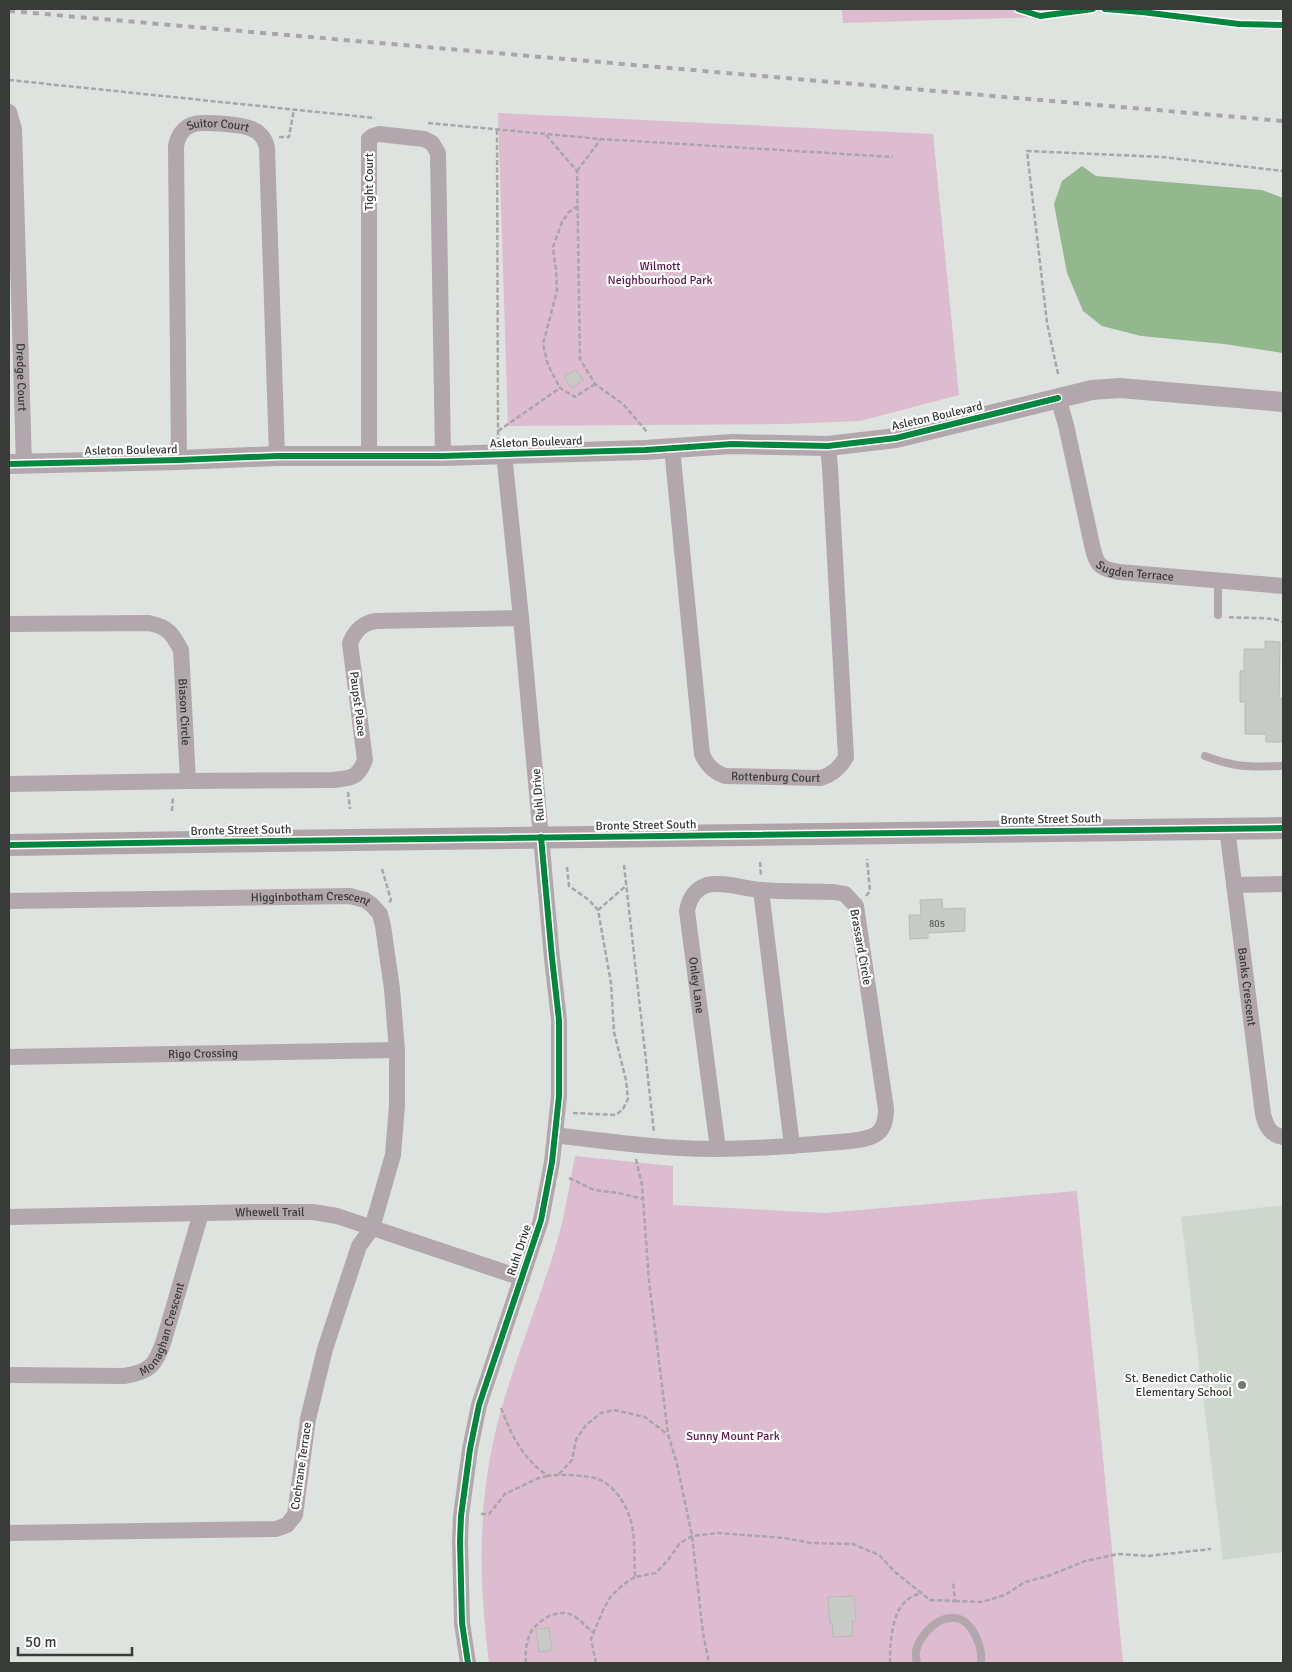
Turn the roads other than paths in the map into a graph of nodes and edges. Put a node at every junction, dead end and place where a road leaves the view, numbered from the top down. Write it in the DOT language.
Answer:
graph roads {
  1 [pos="9,112"];
  2 [pos="1058,398"];
  3 [pos="1283,402"];
  4 [pos="828,446"];
  5 [pos="668,449"];
  6 [pos="501,454"];
  7 [pos="369,455"];
  8 [pos="277,456"];
  9 [pos="443,456"];
  10 [pos="179,460"];
  11 [pos="16,464"];
  12 [pos="1218,580"];
  13 [pos="1283,586"];
  14 [pos="1218,615"];
  15 [pos="521,618"];
  16 [pos="9,624"];
  17 [pos="1205,756"];
  18 [pos="1283,766"];
  19 [pos="188,781"];
  20 [pos="9,784"];
  21 [pos="1227,828"];
  22 [pos="1283,828"];
  23 [pos="541,837"];
  24 [pos="9,846"];
  25 [pos="1283,884"];
  26 [pos="1234,885"];
  27 [pos="761,890"];
  28 [pos="9,901"];
  29 [pos="397,1050"];
  30 [pos="9,1057"];
  31 [pos="555,1135"];
  32 [pos="1283,1137"];
  33 [pos="792,1146"];
  34 [pos="718,1149"];
  35 [pos="201,1213"];
  36 [pos="9,1217"];
  37 [pos="372,1228"];
  38 [pos="522,1278"];
  39 [pos="9,1376"];
  40 [pos="9,1533"];
  41 [pos="468,1663"];
  42 [pos="917,1663"];
  43 [pos="981,1663"];
  1 -- 11 [label="street, Dredge Court"];
  2 -- 3 [label="street, Asleton Boulevard"];
  2 -- 4 [label="street, Asleton Boulevard"];
  2 -- 12 [label="street, Sugden Terrace"];
  4 -- 5 [label="street, Asleton Boulevard"];
  4 -- 5 [label="street, Rottenburg Court"];
  5 -- 6 [label="street, Asleton Boulevard"];
  6 -- 9 [label="street, Asleton Boulevard"];
  6 -- 15 [label="street, Ruhl Drive"];
  7 -- 8 [label="street, Asleton Boulevard"];
  7 -- 9 [label="street, Asleton Boulevard"];
  7 -- 9 [label="street, Tight Court"];
  8 -- 10 [label="street, Asleton Boulevard"];
  8 -- 10 [label="street, Suitor Court"];
  10 -- 11 [label="street, Asleton Boulevard"];
  12 -- 13 [label="street, Sugden Terrace"];
  12 -- 14 [label="lane"];
  15 -- 19 [label="street, Paupst Place"];
  15 -- 23 [label="street, Ruhl Drive"];
  16 -- 19 [label="street, Biason Circle"];
  17 -- 18 [label="lane"];
  19 -- 20 [label="street"];
  21 -- 22 [label="main road, Bronte Street South"];
  21 -- 23 [label="main road, Bronte Street South"];
  21 -- 26 [label="street, Banks Crescent"];
  23 -- 24 [label="main road, Bronte Street South"];
  23 -- 31 [label="street, Ruhl Drive"];
  25 -- 26 [label="street"];
  26 -- 32 [label="street, Banks Crescent"];
  27 -- 33 [label="street"];
  27 -- 33 [label="street, Brassard Circle"];
  27 -- 34 [label="street, Onley Lane"];
  28 -- 29 [label="street, Higginbotham Crescent"];
  29 -- 30 [label="street, Rigo Crossing"];
  29 -- 37 [label="street, Higginbotham Crescent"];
  31 -- 34 [label="street, Brassard Circle"];
  31 -- 38 [label="street, Ruhl Drive"];
  33 -- 34 [label="street, Brassard Circle"];
  35 -- 36 [label="street, Whewell Trail"];
  35 -- 37 [label="street, Whewell Trail"];
  35 -- 39 [label="street, Monaghan Crescent"];
  37 -- 38 [label="street, Whewell Trail"];
  37 -- 40 [label="street, Cochrane Terrace"];
  38 -- 41 [label="street, Ruhl Drive"];
  42 -- 43 [label="lane"];
}
